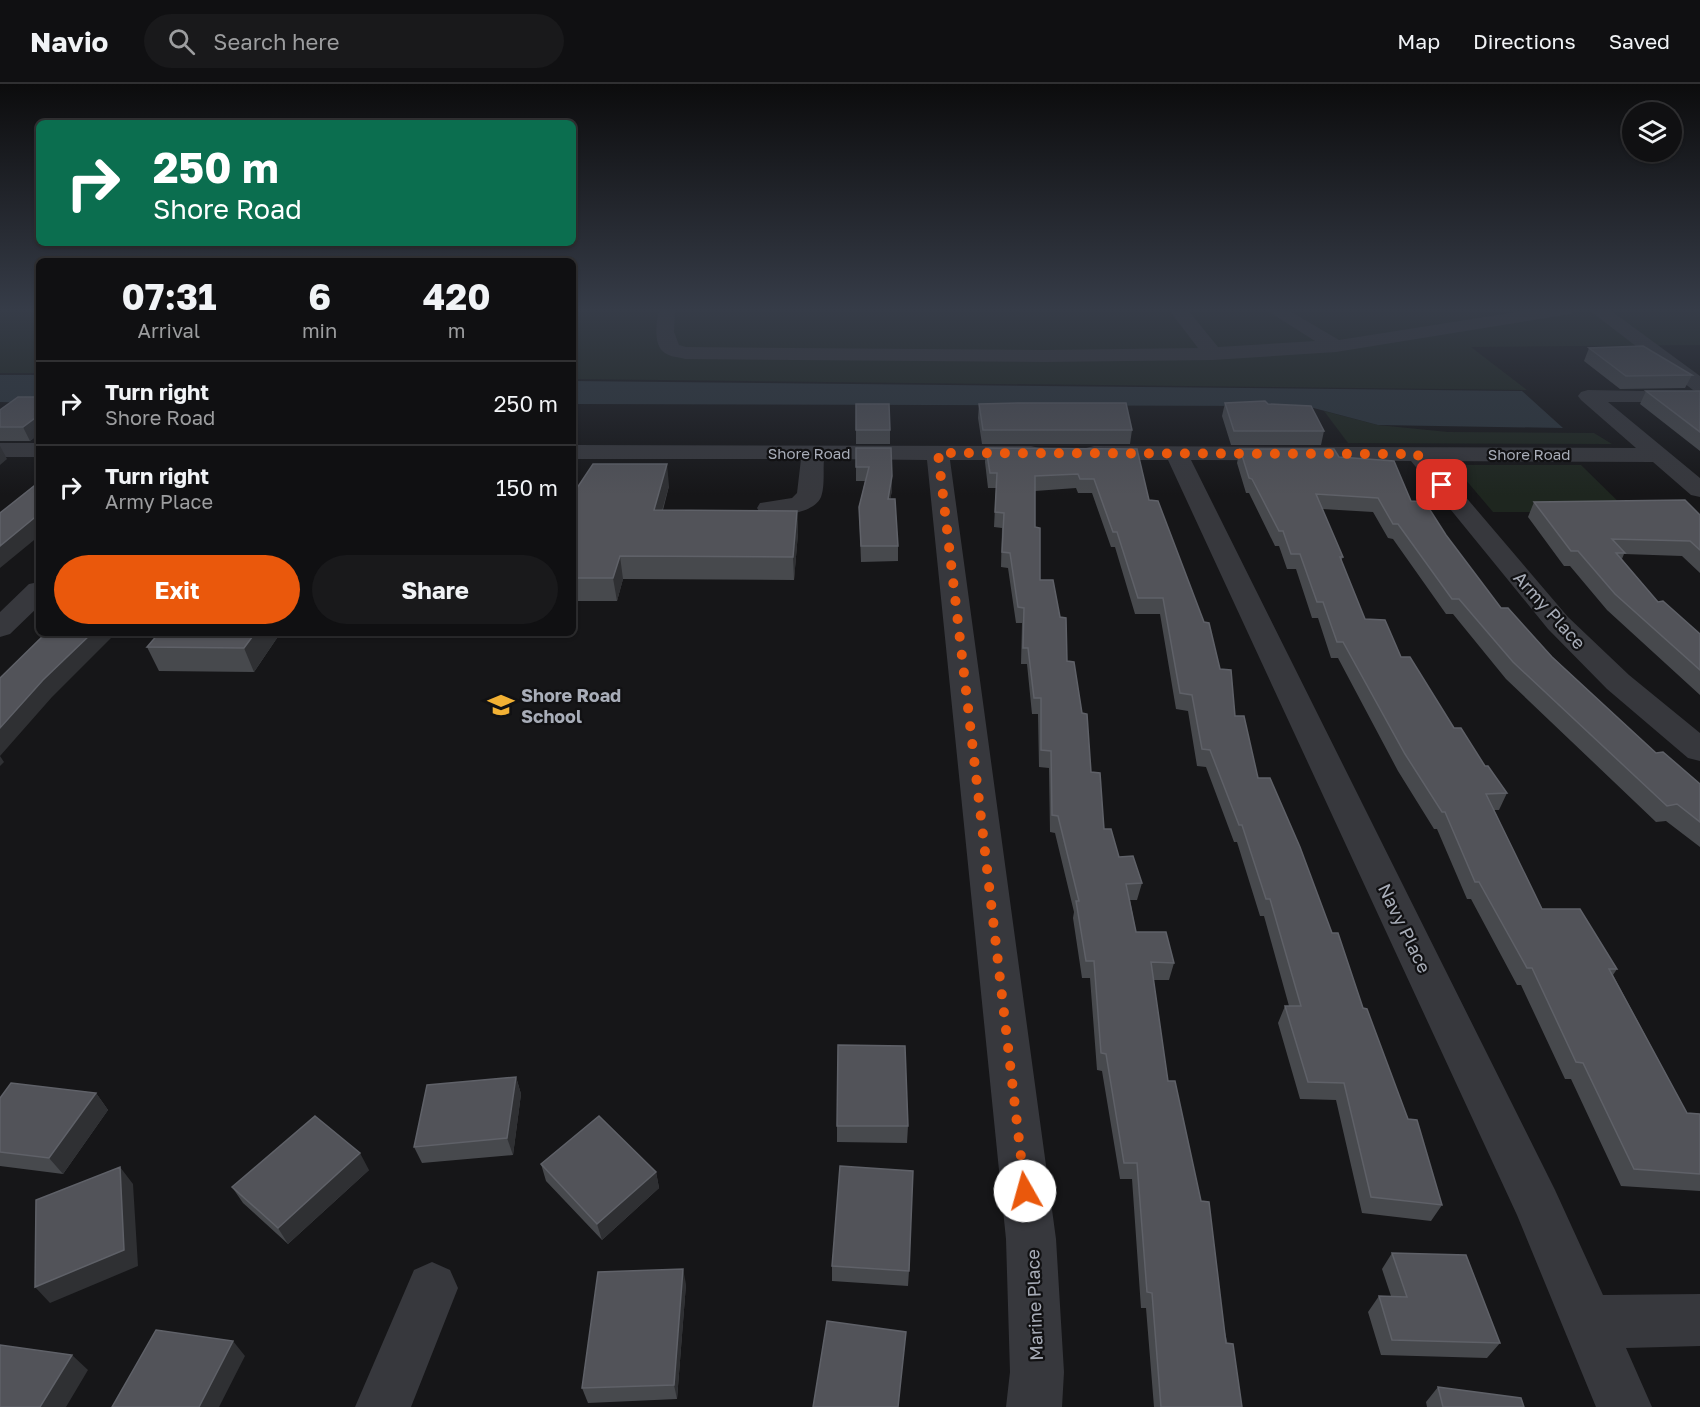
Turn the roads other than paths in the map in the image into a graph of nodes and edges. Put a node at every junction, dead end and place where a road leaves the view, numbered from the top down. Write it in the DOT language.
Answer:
graph roads {
  1 [pos="1681,372"];
  2 [pos="1700,386"];
  3 [pos="1700,396"];
  4 [pos="0,450"];
  5 [pos="36,450"];
  6 [pos="576,452"];
  7 [pos="813,453"];
  8 [pos="938,453"];
  9 [pos="1176,453"];
  10 [pos="1417,454"];
  11 [pos="1656,455"];
  12 [pos="1700,490"];
  13 [pos="769,508"];
  14 [pos="36,593"];
  15 [pos="0,628"];
  16 [pos="1700,750"];
  17 [pos="432,1288"];
  18 [pos="1700,1320"];
  19 [pos="1588,1322"];
  20 [pos="383,1407"];
  21 [pos="1034,1407"];
  22 [pos="1624,1407"];
  1 -- 2 [label="street"];
  3 -- 11 [label="street"];
  4 -- 5 [label="street"];
  6 -- 7 [label="street, Shore Road"];
  7 -- 8 [label="street, Shore Road"];
  7 -- 13 [label="street"];
  8 -- 9 [label="street, Shore Road"];
  8 -- 21 [label="street, Marine Place"];
  9 -- 10 [label="street, Shore Road"];
  9 -- 19 [label="street, Navy Place"];
  10 -- 11 [label="street, Shore Road"];
  10 -- 16 [label="street, Army Place"];
  11 -- 12 [label="street"];
  14 -- 15 [label="street"];
  17 -- 20 [label="street"];
  18 -- 19 [label="street"];
  19 -- 22 [label="street, Navy Place"];
}
